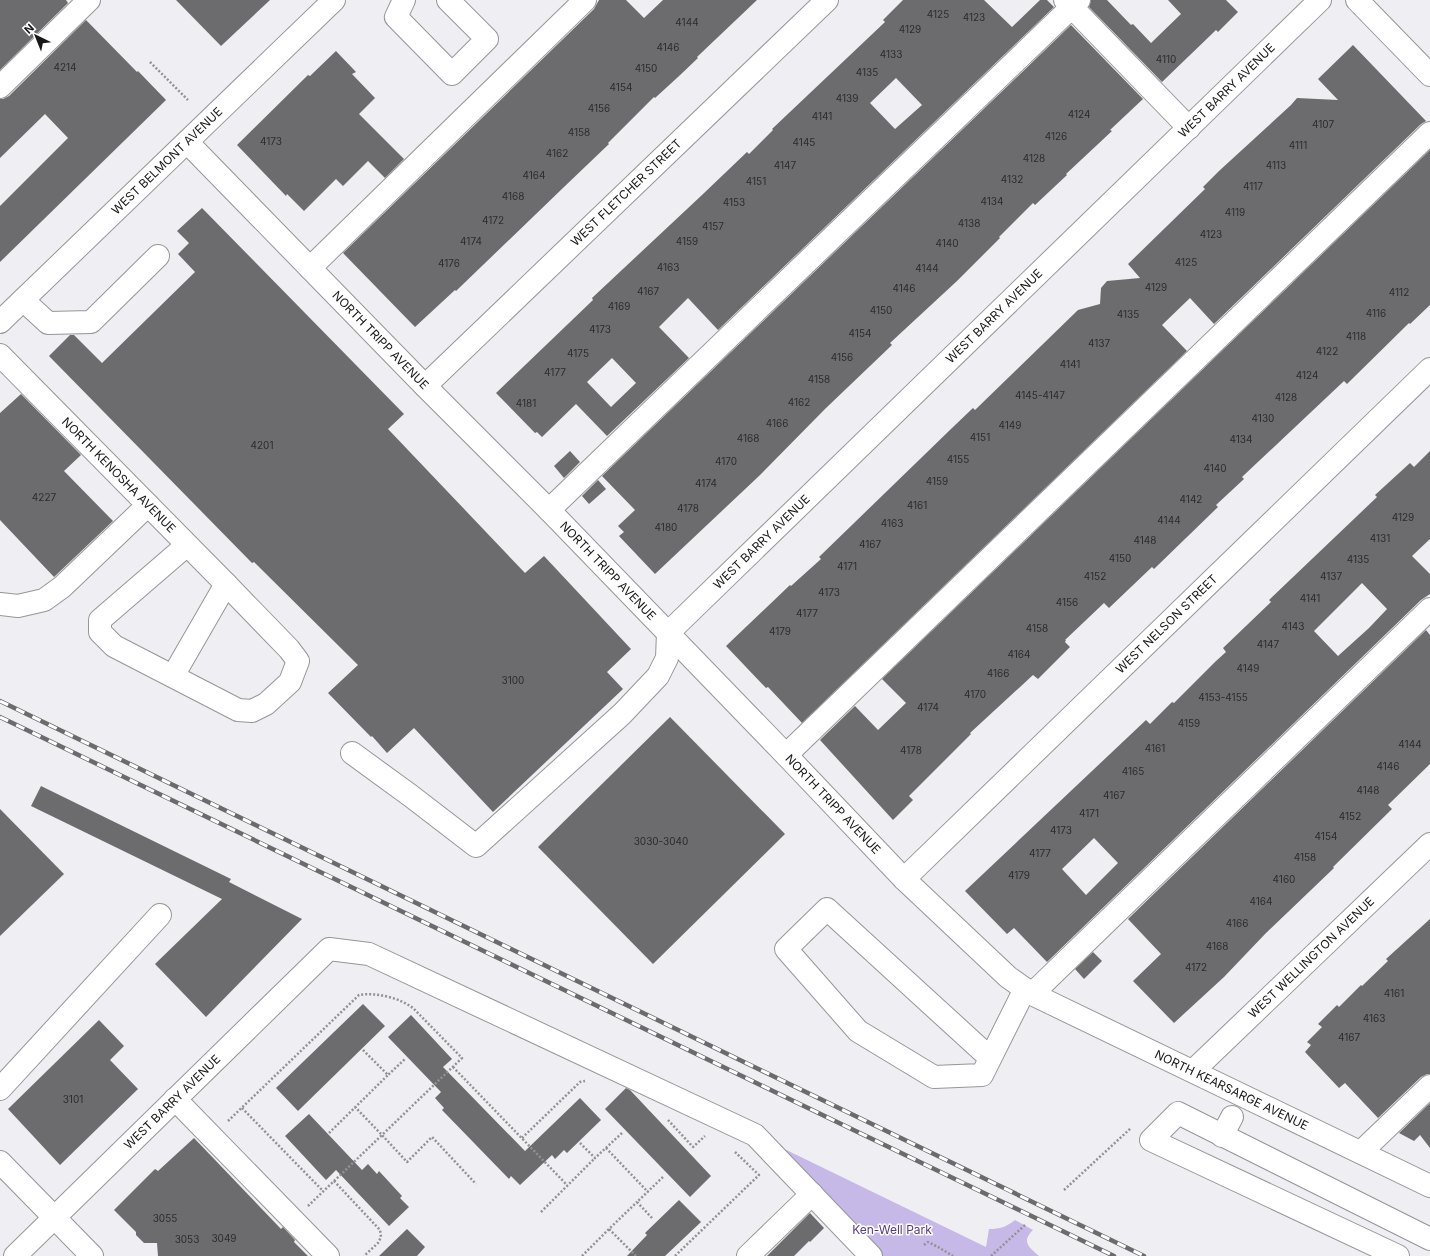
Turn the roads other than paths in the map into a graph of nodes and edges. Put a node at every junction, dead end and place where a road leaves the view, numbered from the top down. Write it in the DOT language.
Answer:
graph roads {
  1 [pos="89,0"];
  2 [pos="334,0"];
  3 [pos="404,0"];
  4 [pos="448,0"];
  5 [pos="585,0"];
  6 [pos="827,0"];
  7 [pos="1320,0"];
  8 [pos="1357,0"];
  9 [pos="1072,2"];
  10 [pos="1430,75"];
  11 [pos="0,87"];
  12 [pos="1189,128"];
  13 [pos="1430,133"];
  14 [pos="187,142"];
  15 [pos="158,256"];
  16 [pos="310,268"];
  17 [pos="23,300"];
  18 [pos="0,322"];
  19 [pos="0,355"];
  20 [pos="1430,369"];
  21 [pos="425,386"];
  22 [pos="148,505"];
  23 [pos="549,510"];
  24 [pos="187,545"];
  25 [pos="232,590"];
  26 [pos="0,604"];
  27 [pos="1430,609"];
  28 [pos="668,633"];
  29 [pos="173,676"];
  30 [pos="352,753"];
  31 [pos="786,755"];
  32 [pos="1430,844"];
  33 [pos="904,879"];
  34 [pos="160,915"];
  35 [pos="1029,992"];
  36 [pos="990,1058"];
  37 [pos="1193,1071"];
  38 [pos="1430,1086"];
  39 [pos="0,1089"];
  40 [pos="175,1099"];
  41 [pos="1361,1152"];
  42 [pos="0,1162"];
  43 [pos="1430,1186"];
  44 [pos="812,1194"];
  45 [pos="54,1218"];
  46 [pos="1430,1239"];
  47 [pos="15,1256"];
  48 [pos="92,1256"];
  49 [pos="328,1256"];
  50 [pos="748,1256"];
  51 [pos="871,1256"];
  52 [pos="1398,1256"];
  1 -- 11 [label="street"];
  2 -- 14 [label="street, WEST BELMONT AVENUE"];
  3 -- 4 [label="street"];
  5 -- 16 [label="street"];
  6 -- 21 [label="street, WEST FLETCHER STREET"];
  7 -- 12 [label="street, WEST BARRY AVENUE"];
  8 -- 10 [label="street"];
  9 -- 12 [label="street"];
  9 -- 23 [label="street"];
  12 -- 28 [label="street, WEST BARRY AVENUE"];
  13 -- 31 [label="street"];
  14 -- 16 [label="street, NORTH TRIPP AVENUE"];
  14 -- 17 [label="street, WEST BELMONT AVENUE"];
  15 -- 17 [label="street"];
  16 -- 21 [label="street, NORTH TRIPP AVENUE"];
  17 -- 18 [label="street, WEST BELMONT AVENUE"];
  19 -- 22 [label="street, NORTH KENOSHA AVENUE"];
  20 -- 33 [label="street, WEST NELSON STREET"];
  21 -- 23 [label="street, NORTH TRIPP AVENUE"];
  22 -- 24 [label="street, NORTH KENOSHA AVENUE"];
  22 -- 26 [label="street"];
  23 -- 28 [label="street, NORTH TRIPP AVENUE"];
  24 -- 25 [label="street, NORTH KENOSHA AVENUE"];
  24 -- 29 [label="street"];
  25 -- 29 [label="street"];
  25 -- 29 [label="street, NORTH KENOSHA AVENUE"];
  27 -- 35 [label="street"];
  28 -- 30 [label="street"];
  28 -- 31 [label="street, NORTH TRIPP AVENUE"];
  31 -- 33 [label="street, NORTH TRIPP AVENUE"];
  32 -- 37 [label="street, WEST WELLINGTON AVENUE"];
  33 -- 35 [label="street, NORTH TRIPP AVENUE"];
  34 -- 39 [label="street"];
  35 -- 36 [label="street"];
  35 -- 37 [label="street, NORTH KEARSARGE AVENUE"];
  36 -- 36 [label="street"];
  37 -- 41 [label="street, NORTH KEARSARGE AVENUE"];
  38 -- 41 [label="street"];
  40 -- 44 [label="street, WEST BARRY AVENUE"];
  40 -- 45 [label="street, WEST BARRY AVENUE"];
  40 -- 49 [label="street"];
  41 -- 43 [label="street, NORTH KEARSARGE AVENUE"];
  42 -- 45 [label="street"];
  44 -- 50 [label="street"];
  44 -- 51 [label="street"];
  45 -- 47 [label="street, WEST BARRY AVENUE"];
  45 -- 48 [label="street"];
  46 -- 52 [label="street"];
}
